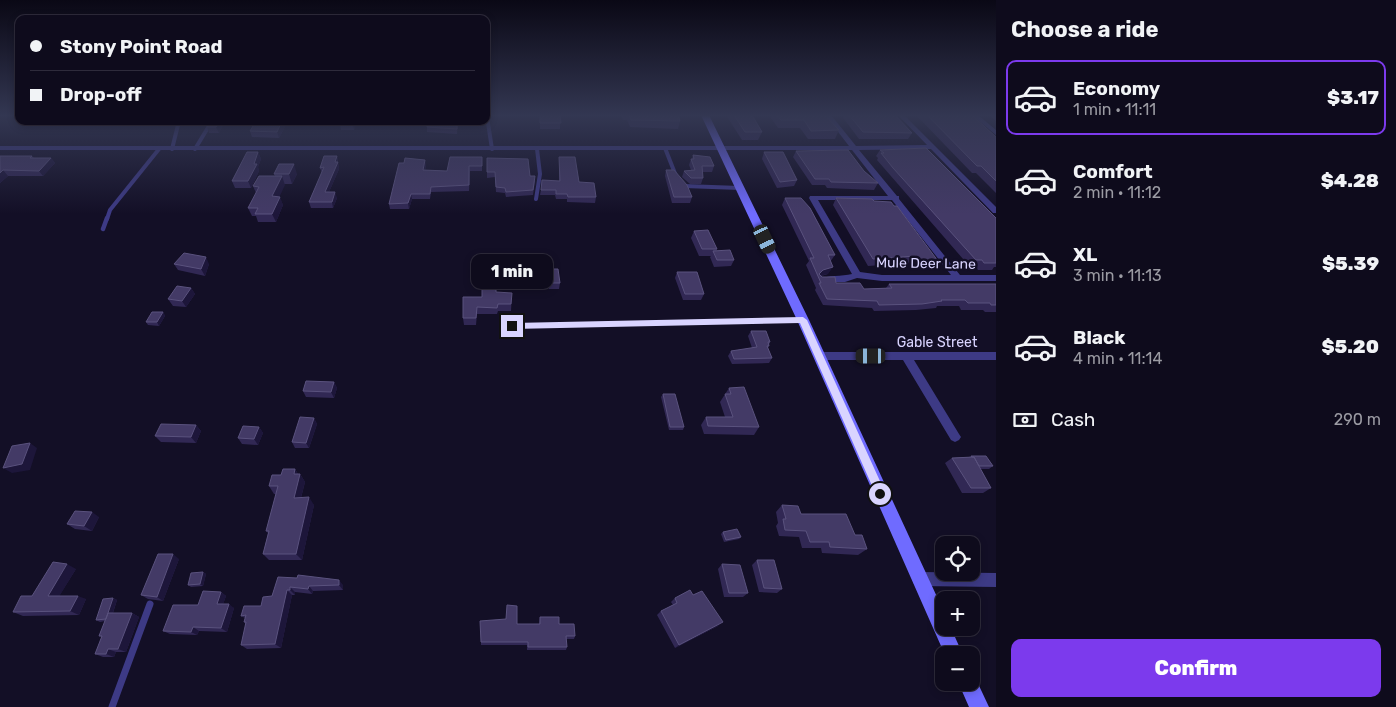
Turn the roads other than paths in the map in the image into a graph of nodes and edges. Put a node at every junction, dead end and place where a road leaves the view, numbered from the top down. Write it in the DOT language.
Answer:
graph roads {
  1 [pos="0,148"];
  2 [pos="664,148"];
  3 [pos="788,148"];
  4 [pos="854,148"];
  5 [pos="933,148"];
  6 [pos="159,149"];
  7 [pos="172,149"];
  8 [pos="195,149"];
  9 [pos="492,149"];
  10 [pos="537,149"];
  11 [pos="722,149"];
  12 [pos="704,181"];
  13 [pos="706,188"];
  14 [pos="741,188"];
  15 [pos="896,198"];
  16 [pos="536,199"];
  17 [pos="996,211"];
  18 [pos="103,229"];
  19 [pos="857,275"];
  20 [pos="958,278"];
  21 [pos="996,278"];
  22 [pos="820,280"];
  23 [pos="803,320"];
  24 [pos="512,326"];
  25 [pos="819,356"];
  26 [pos="906,356"];
  27 [pos="996,356"];
  28 [pos="955,436"];
  29 [pos="919,579"];
  30 [pos="996,580"];
  31 [pos="150,604"];
  32 [pos="950,646"];
  33 [pos="971,691"];
  34 [pos="112,707"];
  35 [pos="979,707"];
  1 -- 6 [label="street"];
  2 -- 10 [label="street"];
  2 -- 11 [label="street"];
  2 -- 13 [label="lane"];
  3 -- 11 [label="street"];
  4 -- 15 [label="street"];
  5 -- 17 [label="street"];
  6 -- 7 [label="street"];
  6 -- 18 [label="lane"];
  7 -- 8 [label="street"];
  8 -- 9 [label="street"];
  9 -- 10 [label="street"];
  10 -- 16 [label="lane"];
  11 -- 14 [label="main road"];
  12 -- 13 [label="lane"];
  13 -- 14 [label="lane"];
  14 -- 23 [label="main road"];
  15 -- 19 [label="street"];
  15 -- 20 [label="street"];
  19 -- 20 [label="street, Mule Deer Lane"];
  19 -- 22 [label="street, Mule Deer Lane"];
  20 -- 21 [label="street, Mule Deer Lane"];
  23 -- 24 [label="lane"];
  23 -- 25 [label="main road"];
  25 -- 26 [label="street, Gable Street"];
  25 -- 29 [label="main road"];
  26 -- 27 [label="street, Gable Street"];
  26 -- 28 [label="street"];
  29 -- 30 [label="street"];
  29 -- 32 [label="main road"];
  31 -- 34 [label="lane"];
  33 -- 35 [label="main road"];
}
